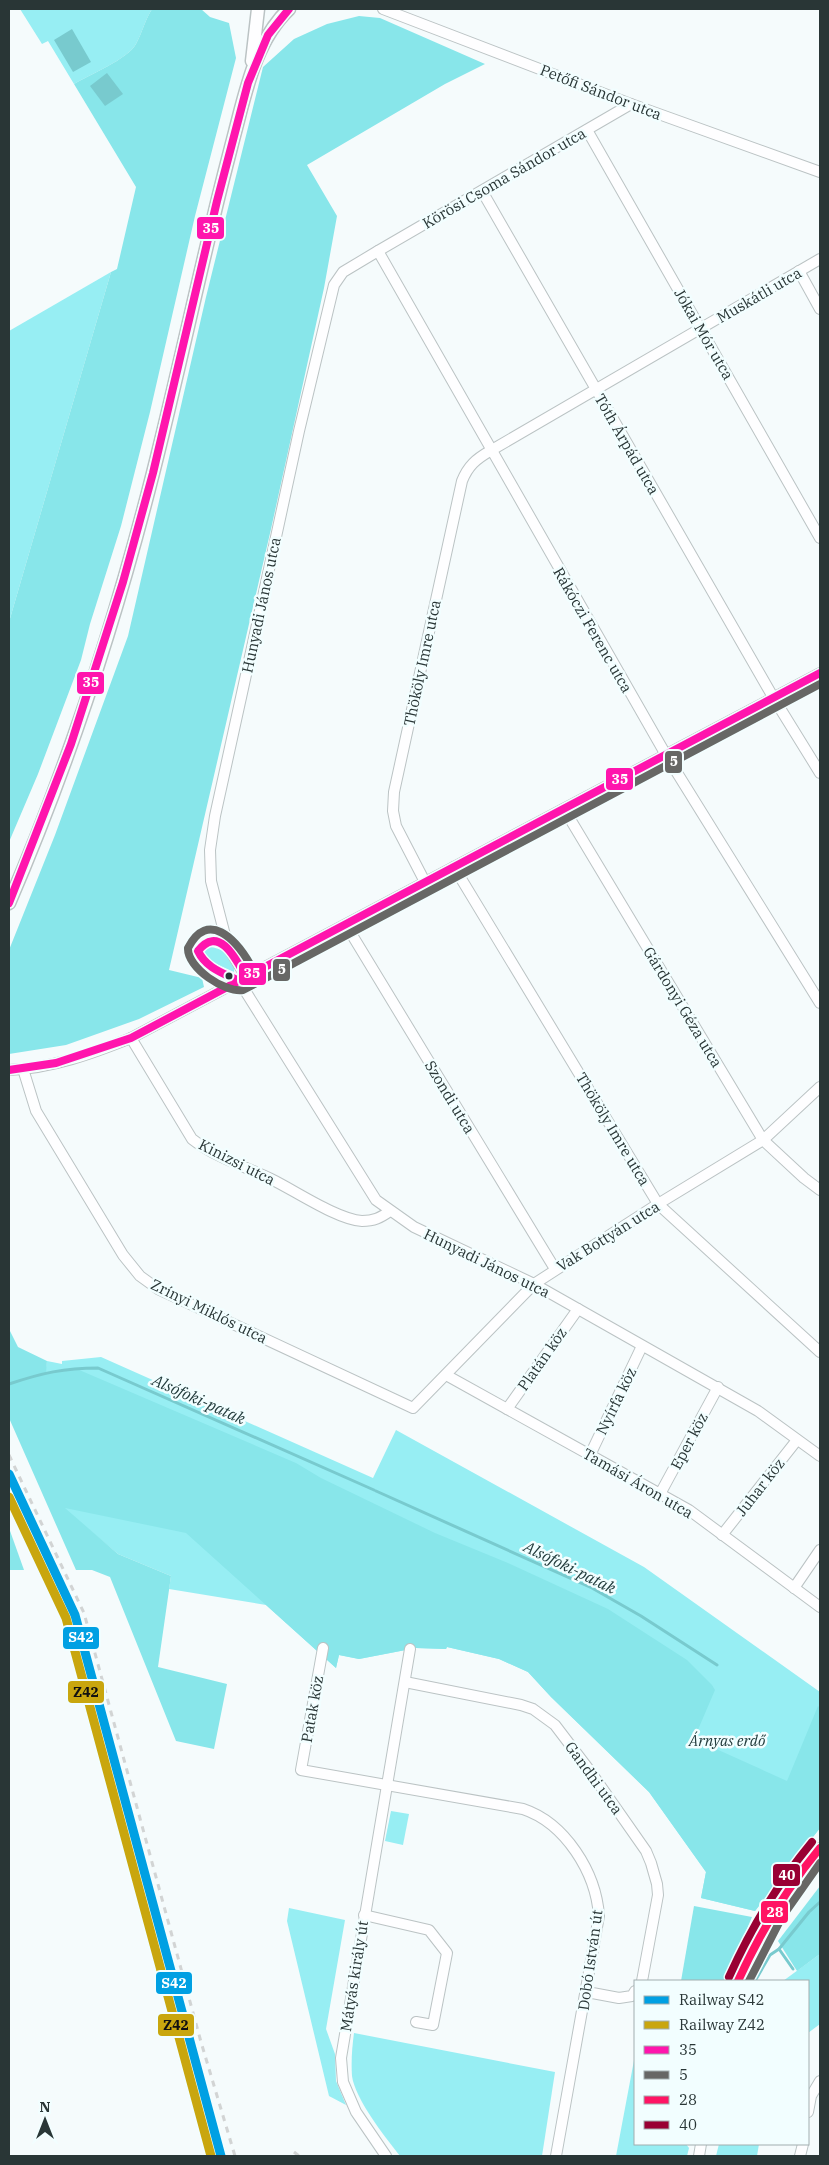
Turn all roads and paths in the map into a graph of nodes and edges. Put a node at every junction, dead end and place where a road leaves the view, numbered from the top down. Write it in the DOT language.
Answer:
graph roads {
  1 [pos="258,9"];
  2 [pos="272,9"];
  3 [pos="289,9"];
  4 [pos="383,9"];
  5 [pos="250,79"];
  6 [pos="630,104"];
  7 [pos="587,130"];
  8 [pos="820,172"];
  9 [pos="482,191"];
  10 [pos="378,251"];
  11 [pos="820,259"];
  12 [pos="799,272"];
  13 [pos="820,310"];
  14 [pos="701,328"];
  15 [pos="596,389"];
  16 [pos="490,451"];
  17 [pos="820,538"];
  18 [pos="820,673"];
  19 [pos="773,697"];
  20 [pos="666,756"];
  21 [pos="820,773"];
  22 [pos="564,809"];
  23 [pos="454,867"];
  24 [pos="426,882"];
  25 [pos="9,903"];
  26 [pos="346,925"];
  27 [pos="243,979"];
  28 [pos="820,1003"];
  29 [pos="131,1038"];
  30 [pos="23,1069"];
  31 [pos="9,1070"];
  32 [pos="820,1087"];
  33 [pos="763,1140"];
  34 [pos="820,1190"];
  35 [pos="658,1204"];
  36 [pos="390,1211"];
  37 [pos="555,1269"];
  38 [pos="534,1284"];
  39 [pos="578,1309"];
  40 [pos="642,1346"];
  41 [pos="820,1352"];
  42 [pos="446,1376"];
  43 [pos="718,1387"];
  44 [pos="413,1408"];
  45 [pos="507,1409"];
  46 [pos="797,1440"];
  47 [pos="590,1455"];
  48 [pos="820,1456"];
  49 [pos="660,1494"];
  50 [pos="722,1535"];
  51 [pos="820,1550"];
  52 [pos="794,1588"];
  53 [pos="820,1607"];
  54 [pos="323,1648"];
  55 [pos="410,1649"];
  56 [pos="405,1682"];
  57 [pos="301,1770"];
  58 [pos="386,1786"];
  59 [pos="820,1848"];
  60 [pos="364,1915"];
  61 [pos="642,1980"];
  62 [pos="738,1980"];
  63 [pos="587,1992"];
  64 [pos="634,1992"];
  65 [pos="416,2022"];
  66 [pos="820,2081"];
  67 [pos="809,2104"];
  68 [pos="386,2156"];
  69 [pos="556,2156"];
  1 -- 5 [label="main road"];
  2 -- 3 [label="main road"];
  3 -- 5 [label="main road"];
  4 -- 6 [label="street, Petőfi Sándor utca"];
  5 -- 25 [label="main road"];
  6 -- 7 [label="street, Körösi Csoma Sándor utca"];
  6 -- 8 [label="street, Petőfi Sándor utca"];
  7 -- 9 [label="street, Körösi Csoma Sándor utca"];
  7 -- 14 [label="street, Jókai Mór utca"];
  9 -- 10 [label="street, Körösi Csoma Sándor utca"];
  9 -- 15 [label="street, Tóth Árpád utca"];
  10 -- 16 [label="street, Rákóczi Ferenc utca"];
  10 -- 27 [label="street, Hunyadi János utca"];
  11 -- 12 [label="street, Muskátli utca"];
  12 -- 13 [label="street"];
  12 -- 14 [label="street, Muskátli utca"];
  14 -- 15 [label="street, Muskátli utca"];
  14 -- 17 [label="street, Jókai Mór utca"];
  15 -- 16 [label="street, Muskátli utca"];
  15 -- 19 [label="street, Tóth Árpád utca"];
  16 -- 20 [label="street, Rákóczi Ferenc utca"];
  16 -- 24 [label="street, Thököly Imre utca"];
  18 -- 19 [label="street"];
  19 -- 20 [label="street"];
  19 -- 21 [label="street, Tóth Árpád utca"];
  20 -- 22 [label="street"];
  20 -- 28 [label="street, Rákóczi Ferenc utca"];
  22 -- 23 [label="street"];
  22 -- 33 [label="street, Gárdonyi Géza utca"];
  23 -- 24 [label="street"];
  23 -- 35 [label="street, Thököly Imre utca"];
  24 -- 26 [label="street"];
  26 -- 27 [label="street"];
  26 -- 37 [label="street, Szondi utca"];
  27 -- 29 [label="street"];
  27 -- 36 [label="street, Hunyadi János utca"];
  29 -- 30 [label="street"];
  29 -- 36 [label="street, Kinizsi utca"];
  30 -- 31 [label="street"];
  30 -- 44 [label="street, Zrínyi Miklós utca"];
  32 -- 33 [label="street, Vak Bottyán utca"];
  33 -- 34 [label="street, Gárdonyi Géza utca"];
  33 -- 35 [label="street, Vak Bottyán utca"];
  35 -- 37 [label="street, Vak Bottyán utca"];
  35 -- 41 [label="street, Thököly Imre utca"];
  36 -- 38 [label="street, Hunyadi János utca"];
  37 -- 38 [label="street, Vak Bottyán utca"];
  38 -- 39 [label="street, Hunyadi János utca"];
  38 -- 42 [label="street, Vak Bottyán utca"];
  39 -- 40 [label="street, Hunyadi János utca"];
  39 -- 45 [label="street, Platán köz"];
  40 -- 43 [label="street, Hunyadi János utca"];
  40 -- 47 [label="street, Nyírfa köz"];
  42 -- 44 [label="street, Vak Bottyán utca"];
  42 -- 45 [label="street, Tamási Áron utca"];
  43 -- 46 [label="street, Hunyadi János utca"];
  43 -- 49 [label="street, Eper köz"];
  45 -- 47 [label="street, Tamási Áron utca"];
  46 -- 48 [label="street, Hunyadi János utca"];
  46 -- 50 [label="street, Juhar köz"];
  47 -- 49 [label="street, Tamási Áron utca"];
  49 -- 50 [label="street, Tamási Áron utca"];
  50 -- 52 [label="street, Tamási Áron utca"];
  51 -- 52 [label="street"];
  52 -- 53 [label="street, Tamási Áron utca"];
  54 -- 57 [label="street, Patak köz"];
  55 -- 56 [label="street"];
  56 -- 58 [label="street"];
  56 -- 61 [label="street, Gandhi utca"];
  57 -- 58 [label="street, Dobó István út"];
  58 -- 60 [label="street, Mátyás király út"];
  58 -- 63 [label="street, Dobó István út"];
  59 -- 62 [label="street"];
  60 -- 65 [label="street"];
  60 -- 68 [label="street, Mátyás király út"];
  63 -- 64 [label="street"];
  63 -- 69 [label="street, Dobó István út"];
  66 -- 67 [label="street"];
}
